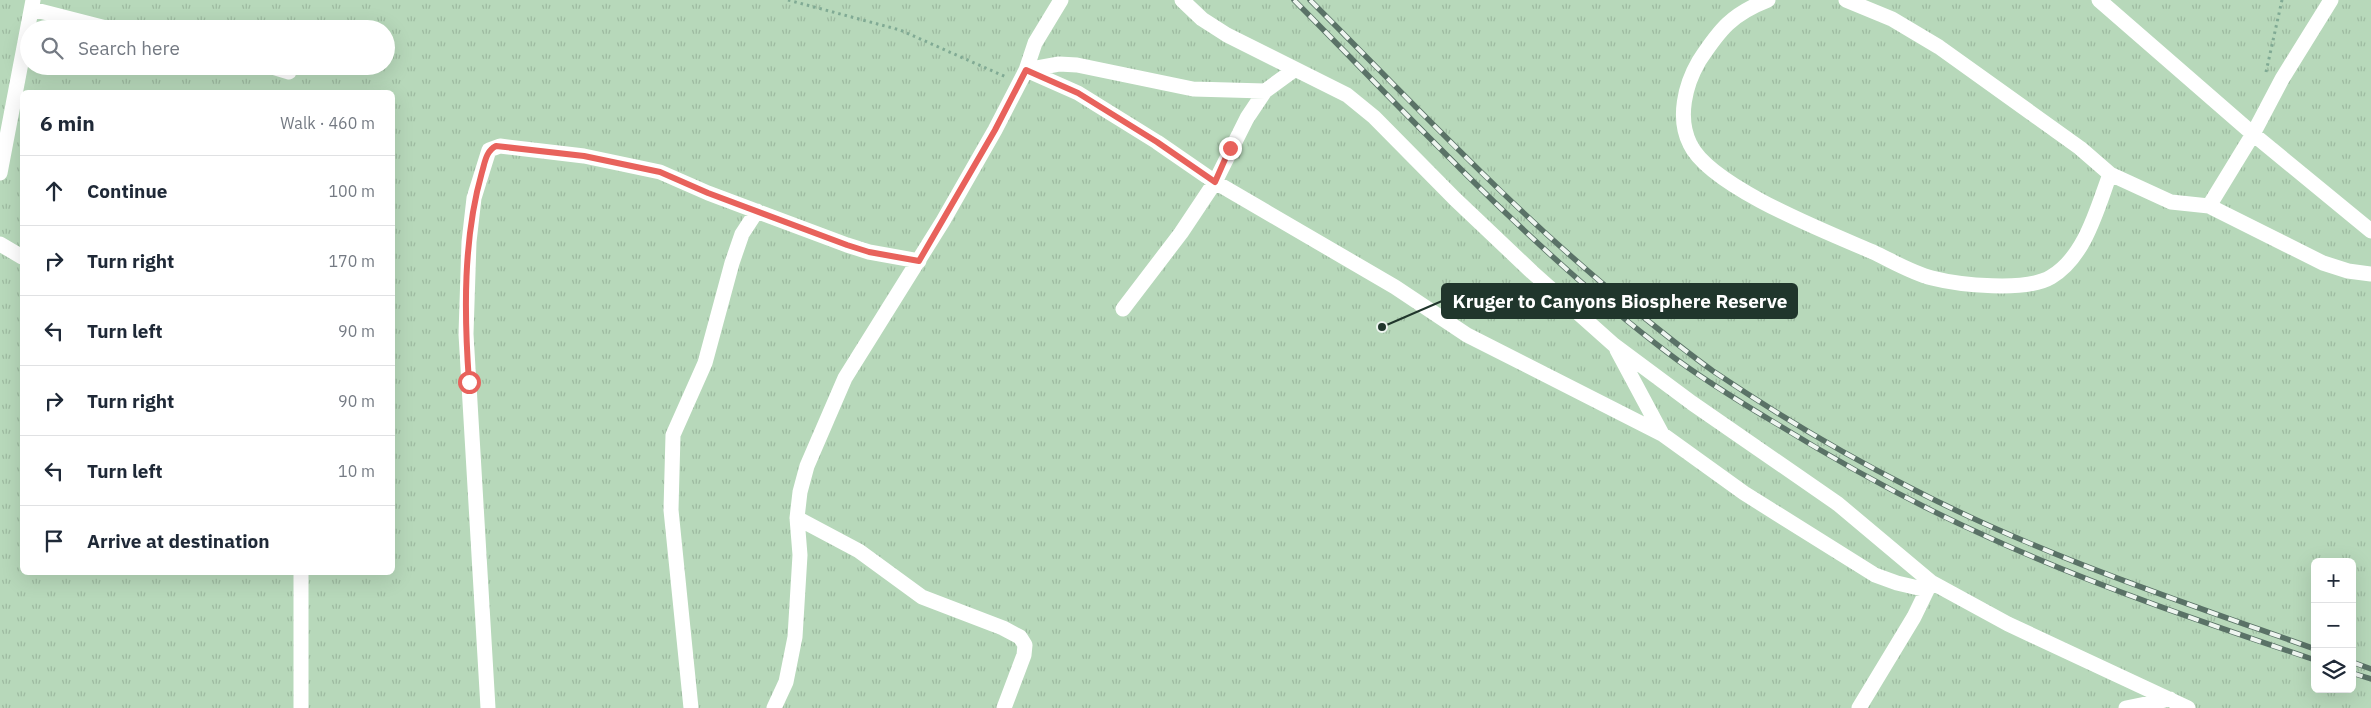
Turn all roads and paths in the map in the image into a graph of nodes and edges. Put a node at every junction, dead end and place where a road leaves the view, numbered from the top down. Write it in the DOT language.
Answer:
graph roads {
  1 [pos="788,0"];
  2 [pos="1061,0"];
  3 [pos="1182,0"];
  4 [pos="1768,0"];
  5 [pos="1846,0"];
  6 [pos="2099,0"];
  7 [pos="2282,0"];
  8 [pos="2331,0"];
  9 [pos="33,5"];
  10 [pos="30,20"];
  11 [pos="81,20"];
  12 [pos="1294,70"];
  13 [pos="20,71"];
  14 [pos="1022,76"];
  15 [pos="2266,77"];
  16 [pos="1265,91"];
  17 [pos="2253,134"];
  18 [pos="0,173"];
  19 [pos="2110,174"];
  20 [pos="1215,182"];
  21 [pos="2209,206"];
  22 [pos="758,210"];
  23 [pos="2371,231"];
  24 [pos="0,244"];
  25 [pos="20,256"];
  26 [pos="919,261"];
  27 [pos="2371,274"];
  28 [pos="1123,309"];
  29 [pos="1614,345"];
  30 [pos="1662,434"];
  31 [pos="797,518"];
  32 [pos="301,575"];
  33 [pos="1929,586"];
  34 [pos="2170,699"];
  35 [pos="301,708"];
  36 [pos="488,708"];
  37 [pos="690,708"];
  38 [pos="774,708"];
  39 [pos="1004,708"];
  40 [pos="1860,708"];
  41 [pos="2126,708"];
  42 [pos="2188,708"];
  1 -- 14 [label="path"];
  2 -- 14 [label="street"];
  3 -- 12 [label="street"];
  4 -- 19 [label="street"];
  5 -- 19 [label="street"];
  6 -- 17 [label="street"];
  7 -- 15 [label="path"];
  8 -- 17 [label="street"];
  9 -- 10 [label="street"];
  9 -- 11 [label="street"];
  12 -- 16 [label="street"];
  12 -- 29 [label="street"];
  13 -- 18 [label="street"];
  14 -- 16 [label="street"];
  14 -- 20 [label="street"];
  14 -- 26 [label="street"];
  16 -- 20 [label="street"];
  17 -- 21 [label="street"];
  17 -- 23 [label="street"];
  19 -- 21 [label="street"];
  20 -- 28 [label="street"];
  20 -- 30 [label="street"];
  21 -- 27 [label="street"];
  22 -- 26 [label="street"];
  22 -- 36 [label="street"];
  22 -- 37 [label="street"];
  24 -- 25 [label="street"];
  26 -- 31 [label="street"];
  29 -- 30 [label="street"];
  29 -- 33 [label="street"];
  30 -- 33 [label="street"];
  31 -- 38 [label="street"];
  31 -- 39 [label="street"];
  32 -- 35 [label="street"];
  33 -- 34 [label="street"];
  33 -- 40 [label="street"];
  34 -- 41 [label="street"];
  34 -- 42 [label="street"];
}
